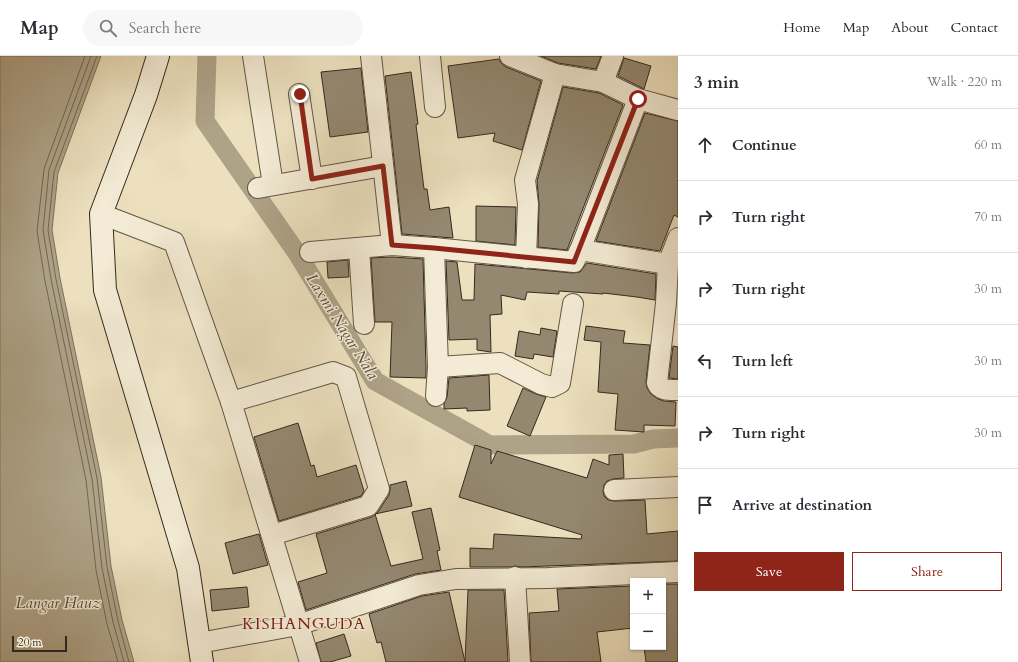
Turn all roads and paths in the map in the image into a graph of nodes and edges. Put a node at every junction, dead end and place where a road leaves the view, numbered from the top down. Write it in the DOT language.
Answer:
graph roads {
  1 [pos="158,56"];
  2 [pos="253,56"];
  3 [pos="371,56"];
  4 [pos="430,56"];
  5 [pos="510,56"];
  6 [pos="613,56"];
  7 [pos="555,74"];
  8 [pos="603,82"];
  9 [pos="300,94"];
  10 [pos="638,99"];
  11 [pos="435,107"];
  12 [pos="678,110"];
  13 [pos="383,166"];
  14 [pos="312,179"];
  15 [pos="101,214"];
  16 [pos="678,238"];
  17 [pos="392,245"];
  18 [pos="359,248"];
  19 [pos="434,248"];
  20 [pos="580,250"];
  21 [pos="310,252"];
  22 [pos="526,258"];
  23 [pos="668,264"];
  24 [pos="672,303"];
  25 [pos="573,304"];
  26 [pos="364,324"];
  27 [pos="438,367"];
  28 [pos="678,390"];
  29 [pos="436,396"];
  30 [pos="231,402"];
  31 [pos="678,487"];
  32 [pos="614,490"];
  33 [pos="272,535"];
  34 [pos="678,572"];
  35 [pos="515,577"];
  36 [pos="298,625"];
  37 [pos="201,652"];
  38 [pos="310,662"];
  39 [pos="520,662"];
  1 -- 15 [label="street"];
  2 -- 14 [label="street"];
  3 -- 13 [label="street"];
  4 -- 11 [label="street"];
  5 -- 7 [label="street"];
  6 -- 8 [label="street"];
  7 -- 8 [label="street"];
  7 -- 22 [label="street"];
  8 -- 10 [label="street"];
  9 -- 14 [label="street"];
  10 -- 12 [label="street"];
  10 -- 20 [label="street"];
  13 -- 14 [label="street"];
  13 -- 17 [label="street"];
  15 -- 30 [label="street"];
  15 -- 37 [label="street"];
  16 -- 23 [label="street"];
  17 -- 18 [label="street"];
  17 -- 19 [label="street"];
  18 -- 21 [label="street"];
  18 -- 26 [label="street"];
  19 -- 22 [label="street"];
  19 -- 27 [label="street"];
  20 -- 22 [label="street"];
  20 -- 23 [label="street"];
  23 -- 24 [label="street"];
  24 -- 28 [label="street"];
  25 -- 27 [label="street"];
  27 -- 29 [label="street"];
  30 -- 33 [label="street"];
  30 -- 33 [label="street"];
  31 -- 32 [label="street"];
  33 -- 36 [label="street"];
  34 -- 35 [label="street"];
  35 -- 36 [label="street"];
  35 -- 39 [label="street"];
  36 -- 37 [label="street"];
  36 -- 38 [label="street"];
}
